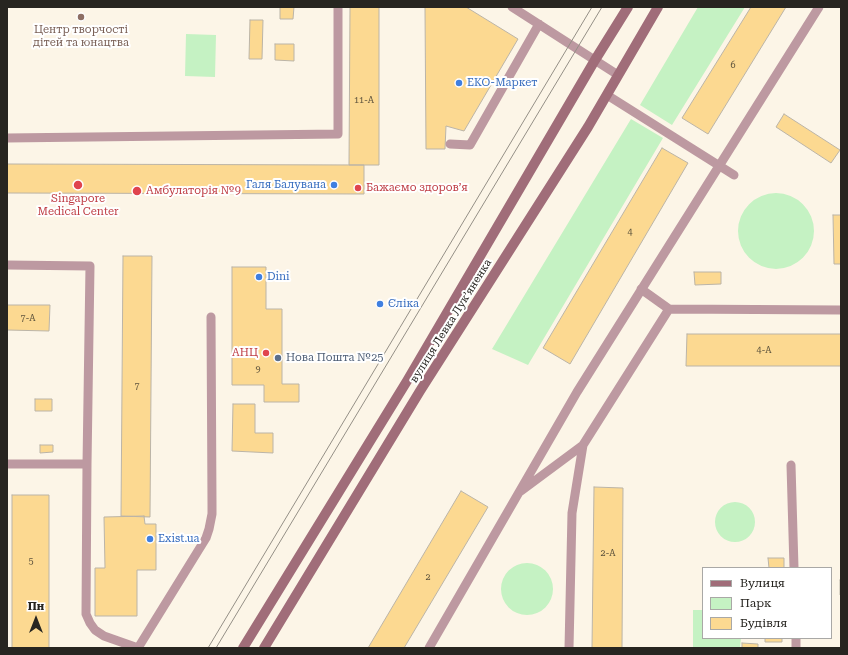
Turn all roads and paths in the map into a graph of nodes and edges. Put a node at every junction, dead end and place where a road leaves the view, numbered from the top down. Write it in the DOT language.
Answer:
graph roads {
  1 [pos="338,7"];
  2 [pos="512,7"];
  3 [pos="628,7"];
  4 [pos="658,7"];
  5 [pos="819,7"];
  6 [pos="539,24"];
  7 [pos="595,60"];
  8 [pos="618,75"];
  9 [pos="607,95"];
  10 [pos="7,138"];
  11 [pos="450,144"];
  12 [pos="719,166"];
  13 [pos="734,175"];
  14 [pos="7,265"];
  15 [pos="641,290"];
  16 [pos="669,309"];
  17 [pos="841,310"];
  18 [pos="211,316"];
  19 [pos="583,445"];
  20 [pos="7,464"];
  21 [pos="86,464"];
  22 [pos="791,465"];
  23 [pos="518,493"];
  24 [pos="794,567"];
  25 [pos="138,648"];
  26 [pos="243,648"];
  27 [pos="264,648"];
  28 [pos="429,648"];
  29 [pos="569,648"];
  1 -- 10 [label="lane"];
  2 -- 6 [label="lane"];
  3 -- 7 [label="main road, вулиця Левка Лукʼяненка"];
  4 -- 8 [label="main road, вулиця Левка Лукʼяненка"];
  5 -- 12 [label="lane"];
  6 -- 7 [label="lane"];
  6 -- 11 [label="lane"];
  7 -- 8 [label="lane"];
  7 -- 26 [label="main road, вулиця Левка Лукʼяненка"];
  8 -- 9 [label="main road, вулиця Левка Лукʼяненка"];
  9 -- 12 [label="lane"];
  9 -- 27 [label="main road, вулиця Левка Лукʼяненка"];
  12 -- 13 [label="lane"];
  12 -- 15 [label="lane"];
  14 -- 21 [label="lane"];
  15 -- 16 [label="lane"];
  15 -- 23 [label="lane"];
  16 -- 17 [label="lane"];
  16 -- 19 [label="lane"];
  18 -- 25 [label="lane"];
  19 -- 23 [label="lane"];
  19 -- 29 [label="lane"];
  20 -- 21 [label="lane"];
  21 -- 25 [label="lane"];
  22 -- 24 [label="lane"];
  23 -- 28 [label="lane"];
}
